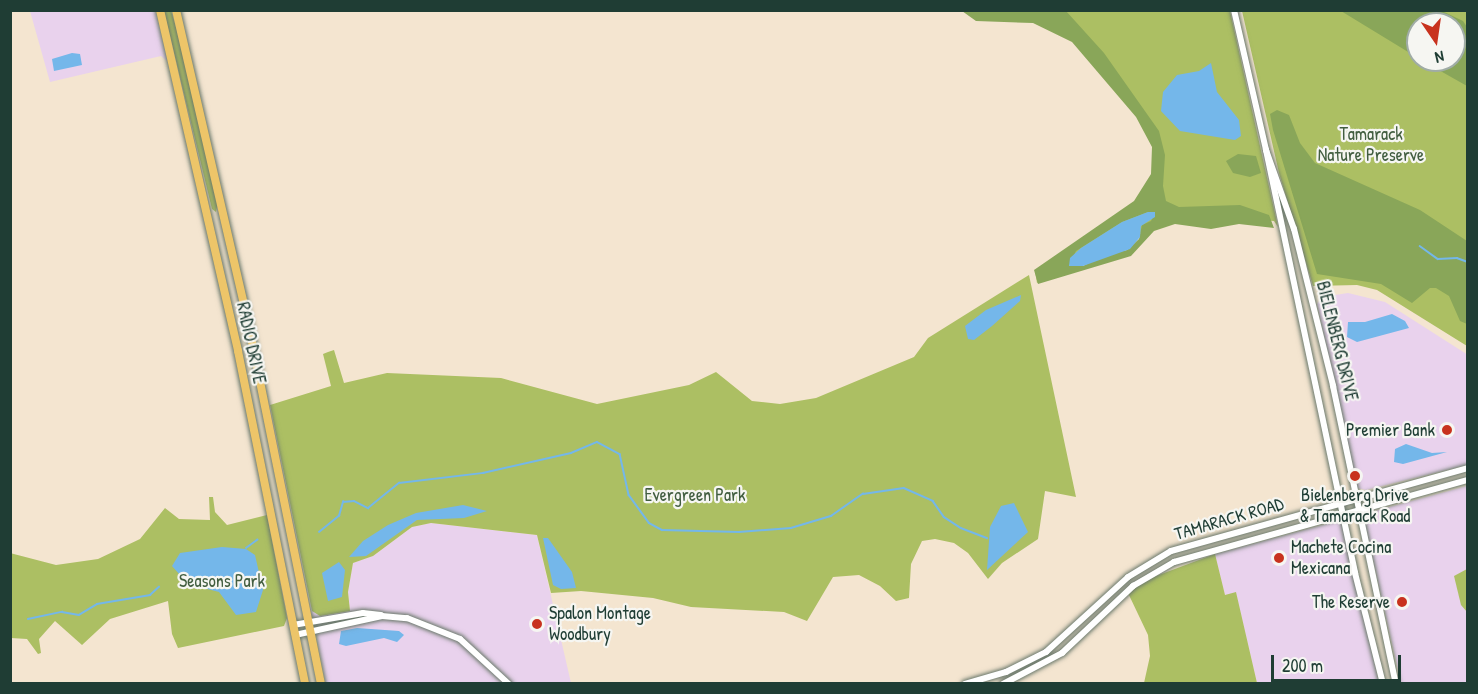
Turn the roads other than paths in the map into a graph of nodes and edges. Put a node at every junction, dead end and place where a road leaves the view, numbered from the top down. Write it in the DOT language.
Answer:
graph roads {
  1 [pos="160,10"];
  2 [pos="176,10"];
  3 [pos="1235,10"];
  4 [pos="1266,150"];
  5 [pos="1467,468"];
  6 [pos="1467,480"];
  7 [pos="1356,498"];
  8 [pos="1342,502"];
  9 [pos="1358,510"];
  10 [pos="1344,514"];
  11 [pos="382,616"];
  12 [pos="309,622"];
  13 [pos="293,625"];
  14 [pos="311,631"];
  15 [pos="295,635"];
  16 [pos="499,674"];
  17 [pos="305,684"];
  18 [pos="321,684"];
  19 [pos="502,684"];
  20 [pos="509,684"];
  21 [pos="964,684"];
  22 [pos="1003,684"];
  23 [pos="1383,684"];
  24 [pos="1396,684"];
  1 -- 13 [label="main road, RADIO DRIVE"];
  2 -- 12 [label="main road, RADIO DRIVE"];
  3 -- 4 [label="street, BIELENBERG DRIVE"];
  4 -- 7 [label="street, BIELENBERG DRIVE"];
  4 -- 8 [label="street, BIELENBERG DRIVE"];
  5 -- 7 [label="street, TAMARACK ROAD"];
  6 -- 9 [label="street, TAMARACK ROAD"];
  7 -- 8 [label="street, TAMARACK ROAD"];
  7 -- 9 [label="street, BIELENBERG DRIVE"];
  8 -- 10 [label="street, BIELENBERG DRIVE"];
  8 -- 21 [label="street, TAMARACK ROAD"];
  9 -- 10 [label="street, TAMARACK ROAD"];
  9 -- 24 [label="street, BIELENBERG DRIVE"];
  10 -- 22 [label="street, TAMARACK ROAD"];
  10 -- 23 [label="street, BIELENBERG DRIVE"];
  11 -- 12 [label="street"];
  11 -- 14 [label="street"];
  11 -- 16 [label="street"];
  12 -- 13 [label="street"];
  12 -- 14 [label="main road, RADIO DRIVE"];
  13 -- 15 [label="main road, RADIO DRIVE"];
  14 -- 15 [label="street"];
  14 -- 18 [label="main road, RADIO DRIVE"];
  15 -- 17 [label="main road, RADIO DRIVE"];
  16 -- 19 [label="street"];
  16 -- 20 [label="street"];
}
